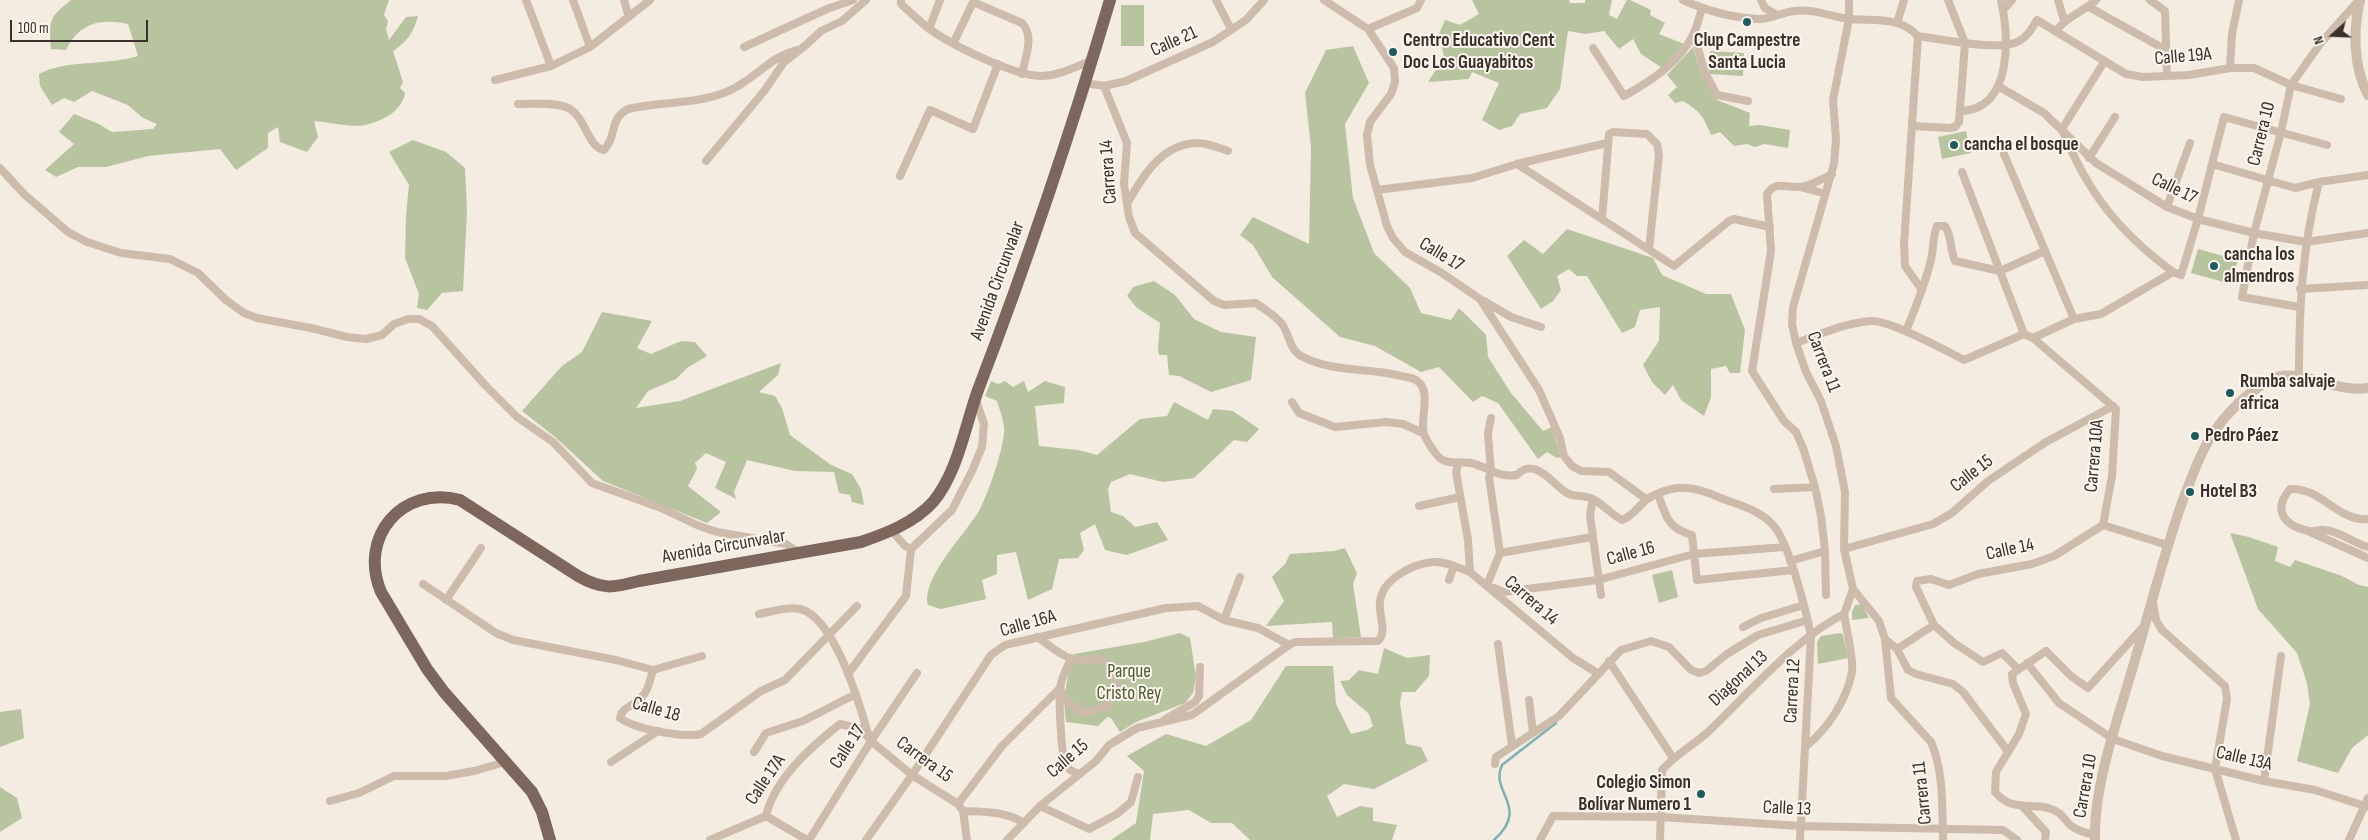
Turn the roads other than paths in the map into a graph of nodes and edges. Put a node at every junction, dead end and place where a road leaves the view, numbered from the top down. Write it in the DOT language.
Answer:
graph roads {
  1 [pos="526,0"];
  2 [pos="573,0"];
  3 [pos="624,0"];
  4 [pos="650,0"];
  5 [pos="853,0"];
  6 [pos="866,0"];
  7 [pos="940,0"];
  8 [pos="1110,0"];
  9 [pos="1216,0"];
  10 [pos="1264,0"];
  11 [pos="1324,0"];
  12 [pos="1422,0"];
  13 [pos="1683,0"];
  14 [pos="1761,0"];
  15 [pos="1849,0"];
  16 [pos="1904,0"];
  17 [pos="1948,0"];
  18 [pos="2001,0"];
  19 [pos="2012,0"];
  20 [pos="2058,0"];
  21 [pos="2096,0"];
  22 [pos="2150,0"];
  23 [pos="2240,0"];
  24 [pos="2359,0"];
  25 [pos="973,1"];
  26 [pos="901,2"];
  27 [pos="2089,7"];
  28 [pos="1702,9"];
  29 [pos="2004,10"];
  30 [pos="1777,15"];
  31 [pos="629,17"];
  32 [pos="1849,19"];
  33 [pos="2064,20"];
  34 [pos="1897,23"];
  35 [pos="929,29"];
  36 [pos="1231,29"];
  37 [pos="1368,29"];
  38 [pos="2056,31"];
  39 [pos="1694,34"];
  40 [pos="1918,36"];
  41 [pos="954,42"];
  42 [pos="1965,43"];
  43 [pos="2006,45"];
  44 [pos="744,46"];
  45 [pos="590,47"];
  46 [pos="1593,48"];
  47 [pos="798,50"];
  48 [pos="2166,50"];
  49 [pos="1092,60"];
  50 [pos="2104,62"];
  51 [pos="998,64"];
  52 [pos="551,66"];
  53 [pos="2230,68"];
  54 [pos="1022,74"];
  55 [pos="2167,75"];
  56 [pos="495,80"];
  57 [pos="1085,83"];
  58 [pos="2291,85"];
  59 [pos="1104,86"];
  60 [pos="1998,86"];
  61 [pos="2368,95"];
  62 [pos="1748,100"];
  63 [pos="2341,100"];
  64 [pos="518,104"];
  65 [pos="1960,111"];
  66 [pos="2115,118"];
  67 [pos="1912,126"];
  68 [pos="2062,129"];
  69 [pos="2281,132"];
  70 [pos="1608,143"];
  71 [pos="2190,143"];
  72 [pos="2328,145"];
  73 [pos="1228,151"];
  74 [pos="2004,154"];
  75 [pos="2089,158"];
  76 [pos="706,161"];
  77 [pos="1517,164"];
  78 [pos="2212,164"];
  79 [pos="0,168"];
  80 [pos="1962,172"];
  81 [pos="1832,174"];
  82 [pos="2368,175"];
  83 [pos="900,176"];
  84 [pos="2268,180"];
  85 [pos="2319,182"];
  86 [pos="1798,187"];
  87 [pos="1377,190"];
  88 [pos="1819,192"];
  89 [pos="1127,204"];
  90 [pos="2167,207"];
  91 [pos="1602,219"];
  92 [pos="2198,219"];
  93 [pos="1770,227"];
  94 [pos="2254,233"];
  95 [pos="2368,233"];
  96 [pos="2306,242"];
  97 [pos="1649,249"];
  98 [pos="2045,251"];
  99 [pos="2000,271"];
  100 [pos="2177,274"];
  101 [pos="2368,285"];
  102 [pos="2300,289"];
  103 [pos="1922,290"];
  104 [pos="1480,299"];
  105 [pos="2299,307"];
  106 [pos="2074,319"];
  107 [pos="1540,327"];
  108 [pos="1906,331"];
  109 [pos="2024,334"];
  110 [pos="2033,338"];
  111 [pos="1796,342"];
  112 [pos="2299,376"];
  113 [pos="2368,388"];
  114 [pos="975,398"];
  115 [pos="1292,402"];
  116 [pos="2113,406"];
  117 [pos="1491,418"];
  118 [pos="1423,433"];
  119 [pos="1459,462"];
  120 [pos="1491,472"];
  121 [pos="1815,487"];
  122 [pos="1774,489"];
  123 [pos="1658,494"];
  124 [pos="1460,497"];
  125 [pos="1593,499"];
  126 [pos="1646,499"];
  127 [pos="1418,506"];
  128 [pos="2368,519"];
  129 [pos="2103,525"];
  130 [pos="892,530"];
  131 [pos="2310,532"];
  132 [pos="1592,537"];
  133 [pos="2167,545"];
  134 [pos="1785,547"];
  135 [pos="2368,547"];
  136 [pos="481,548"];
  137 [pos="911,549"];
  138 [pos="1844,549"];
  139 [pos="1825,551"];
  140 [pos="800,553"];
  141 [pos="1500,553"];
  142 [pos="1694,554"];
  143 [pos="2368,558"];
  144 [pos="1790,561"];
  145 [pos="1454,566"];
  146 [pos="1793,570"];
  147 [pos="1470,572"];
  148 [pos="1240,577"];
  149 [pos="1449,580"];
  150 [pos="1598,580"];
  151 [pos="423,584"];
  152 [pos="1487,585"];
  153 [pos="1853,590"];
  154 [pos="1601,595"];
  155 [pos="1826,595"];
  156 [pos="2153,596"];
  157 [pos="446,600"];
  158 [pos="1804,605"];
  159 [pos="857,606"];
  160 [pos="759,614"];
  161 [pos="1844,614"];
  162 [pos="1224,620"];
  163 [pos="1808,620"];
  164 [pos="1934,625"];
  165 [pos="2145,625"];
  166 [pos="1744,627"];
  167 [pos="830,634"];
  168 [pos="1811,636"];
  169 [pos="1037,637"];
  170 [pos="1885,639"];
  171 [pos="1498,644"];
  172 [pos="1289,645"];
  173 [pos="1897,649"];
  174 [pos="702,656"];
  175 [pos="2281,656"];
  176 [pos="1071,659"];
  177 [pos="1610,662"];
  178 [pos="2027,663"];
  179 [pos="1200,666"];
  180 [pos="2018,669"];
  181 [pos="653,670"];
  182 [pos="917,673"];
  183 [pos="848,674"];
  184 [pos="1599,674"];
  185 [pos="1060,688"];
  186 [pos="856,694"];
  187 [pos="1530,700"];
  188 [pos="1162,720"];
  189 [pos="840,724"];
  190 [pos="658,732"];
  191 [pos="1534,733"];
  192 [pos="2113,739"];
  193 [pos="871,741"];
  194 [pos="1512,745"];
  195 [pos="1806,746"];
  196 [pos="2007,750"];
  197 [pos="754,752"];
  198 [pos="1673,758"];
  199 [pos="506,762"];
  200 [pos="611,762"];
  201 [pos="1495,764"];
  202 [pos="2215,769"];
  203 [pos="1080,774"];
  204 [pos="912,775"];
  205 [pos="1138,777"];
  206 [pos="2264,781"];
  207 [pos="330,801"];
  208 [pos="2367,803"];
  209 [pos="958,804"];
  210 [pos="1040,806"];
  211 [pos="2023,808"];
  212 [pos="963,811"];
  213 [pos="766,816"];
  214 [pos="1661,817"];
  215 [pos="1024,823"];
  216 [pos="1800,826"];
  217 [pos="1943,828"];
  218 [pos="726,837"];
  219 [pos="2095,837"];
  220 [pos="2046,838"];
  221 [pos="550,840"];
  222 [pos="710,840"];
  223 [pos="808,840"];
  224 [pos="866,840"];
  225 [pos="966,840"];
  226 [pos="1007,840"];
  227 [pos="1540,840"];
  228 [pos="1660,840"];
  229 [pos="1800,840"];
  230 [pos="1943,840"];
  231 [pos="2017,840"];
  232 [pos="2236,840"];
  233 [pos="2349,840"];
  1 -- 52 [label="street"];
  2 -- 45 [label="street"];
  3 -- 31 [label="street"];
  4 -- 31 [label="street"];
  5 -- 44 [label="street"];
  6 -- 47 [label="street"];
  7 -- 35 [label="street"];
  8 -- 49 [label="main road, Avenida Circunvalar"];
  9 -- 36 [label="street"];
  10 -- 36 [label="street, Calle 21"];
  11 -- 37 [label="street, Calle 17"];
  12 -- 37 [label="street"];
  13 -- 28 [label="street"];
  14 -- 30 [label="street"];
  15 -- 32 [label="street, Carrera 11"];
  16 -- 34 [label="street"];
  17 -- 42 [label="street"];
  18 -- 29 [label="street"];
  19 -- 29 [label="street"];
  20 -- 33 [label="street"];
  21 -- 27 [label="street"];
  22 -- 48 [label="street"];
  23 -- 53 [label="street"];
  24 -- 58 [label="street, Carrera 10"];
  24 -- 61 [label="street"];
  25 -- 41 [label="street"];
  25 -- 54 [label="street"];
  26 -- 35 [label="street"];
  27 -- 33 [label="street"];
  27 -- 48 [label="street"];
  28 -- 30 [label="street"];
  28 -- 39 [label="street"];
  29 -- 43 [label="street"];
  30 -- 32 [label="street"];
  31 -- 45 [label="street"];
  32 -- 34 [label="street"];
  32 -- 81 [label="street, Carrera 11"];
  33 -- 38 [label="street"];
  34 -- 40 [label="street"];
  35 -- 41 [label="street"];
  36 -- 59 [label="street, Calle 21"];
  37 -- 87 [label="street, Calle 17"];
  38 -- 43 [label="street, Calle 19A"];
  38 -- 50 [label="street, Calle 19A"];
  39 -- 46 [label="street"];
  39 -- 62 [label="street"];
  40 -- 42 [label="street"];
  40 -- 67 [label="street"];
  41 -- 51 [label="street"];
  42 -- 43 [label="street"];
  42 -- 65 [label="street"];
  43 -- 60 [label="street"];
  45 -- 52 [label="street"];
  47 -- 64 [label="street"];
  47 -- 76 [label="street"];
  48 -- 55 [label="street"];
  49 -- 54 [label="street"];
  49 -- 57 [label="main road, Avenida Circunvalar"];
  50 -- 55 [label="street, Calle 19A"];
  50 -- 68 [label="street"];
  51 -- 54 [label="street"];
  51 -- 83 [label="street"];
  52 -- 56 [label="street"];
  53 -- 55 [label="street, Calle 19A"];
  53 -- 58 [label="street, Calle 19A"];
  57 -- 59 [label="street, Calle 21"];
  57 -- 114 [label="main road, Avenida Circunvalar"];
  58 -- 63 [label="street, Calle 19A"];
  58 -- 69 [label="street, Carrera 10"];
  59 -- 89 [label="street, Carrera 14"];
  60 -- 65 [label="street"];
  60 -- 68 [label="street, Calle 17"];
  65 -- 67 [label="street"];
  66 -- 75 [label="street"];
  67 -- 103 [label="street"];
  68 -- 75 [label="street, Calle 17"];
  68 -- 100 [label="street"];
  69 -- 72 [label="street"];
  69 -- 78 [label="street"];
  69 -- 84 [label="street, Carrera 10"];
  70 -- 77 [label="street"];
  70 -- 91 [label="street"];
  70 -- 97 [label="street"];
  71 -- 90 [label="street"];
  73 -- 89 [label="street"];
  74 -- 98 [label="street"];
  75 -- 90 [label="street, Calle 17"];
  77 -- 87 [label="street"];
  77 -- 91 [label="street"];
  78 -- 84 [label="street"];
  78 -- 92 [label="street"];
  79 -- 140 [label="street"];
  80 -- 99 [label="street"];
  81 -- 86 [label="street"];
  81 -- 111 [label="street, Carrera 11"];
  82 -- 85 [label="street"];
  84 -- 85 [label="street"];
  84 -- 94 [label="street, Carrera 10"];
  85 -- 96 [label="street"];
  86 -- 88 [label="street"];
  86 -- 93 [label="street"];
  87 -- 104 [label="street, Calle 17"];
  89 -- 118 [label="street, Carrera 14"];
  90 -- 92 [label="street, Calle 17"];
  91 -- 97 [label="street"];
  92 -- 94 [label="street, Calle 17"];
  92 -- 100 [label="street"];
  93 -- 97 [label="street"];
  93 -- 121 [label="street"];
  94 -- 96 [label="street, Calle 17"];
  94 -- 105 [label="street, Carrera 10"];
  95 -- 96 [label="street, Calle 17"];
  96 -- 102 [label="street"];
  98 -- 99 [label="street"];
  98 -- 106 [label="street"];
  99 -- 103 [label="street"];
  99 -- 109 [label="street"];
  100 -- 106 [label="street"];
  101 -- 102 [label="street"];
  102 -- 105 [label="street"];
  103 -- 108 [label="street"];
  104 -- 107 [label="street"];
  104 -- 126 [label="street, Calle 17"];
  105 -- 112 [label="street"];
  106 -- 110 [label="street"];
  108 -- 109 [label="street"];
  108 -- 111 [label="street"];
  109 -- 110 [label="street, Carrera 10A"];
  110 -- 116 [label="street, Carrera 10A"];
  111 -- 138 [label="street, Carrera 11"];
  112 -- 113 [label="street"];
  112 -- 133 [label="street, Carrera 10"];
  114 -- 130 [label="main road, Avenida Circunvalar"];
  114 -- 137 [label="street"];
  115 -- 118 [label="street"];
  116 -- 129 [label="street, Carrera 10A"];
  116 -- 138 [label="street, Calle 15"];
  117 -- 120 [label="street, Carrera 14"];
  118 -- 119 [label="street"];
  119 -- 120 [label="street"];
  119 -- 124 [label="street"];
  120 -- 125 [label="street"];
  120 -- 141 [label="street, Carrera 14"];
  121 -- 122 [label="street"];
  121 -- 139 [label="street"];
  123 -- 126 [label="street"];
  123 -- 134 [label="street"];
  123 -- 142 [label="street"];
  124 -- 127 [label="street"];
  124 -- 147 [label="street"];
  125 -- 126 [label="street"];
  125 -- 132 [label="street"];
  128 -- 131 [label="street"];
  129 -- 133 [label="street"];
  129 -- 164 [label="street, Calle 14"];
  130 -- 137 [label="street"];
  130 -- 140 [label="main road, Avenida Circunvalar"];
  131 -- 135 [label="street"];
  131 -- 143 [label="street"];
  132 -- 141 [label="street"];
  132 -- 150 [label="street"];
  133 -- 156 [label="street, Carrera 10"];
  134 -- 142 [label="street, Calle 16"];
  134 -- 144 [label="street, Carrera 12"];
  136 -- 157 [label="street"];
  137 -- 183 [label="street"];
  138 -- 153 [label="street, Carrera 11"];
  139 -- 144 [label="street"];
  139 -- 155 [label="street"];
  140 -- 199 [label="main road, Avenida Circunvalar"];
  141 -- 152 [label="street, Carrera 14"];
  142 -- 146 [label="street"];
  142 -- 150 [label="street, Calle 16"];
  144 -- 146 [label="street, Carrera 12"];
  145 -- 147 [label="street"];
  145 -- 149 [label="street"];
  145 -- 172 [label="street"];
  146 -- 158 [label="street, Carrera 12"];
  147 -- 152 [label="street"];
  148 -- 162 [label="street"];
  150 -- 152 [label="street, Calle 16"];
  150 -- 154 [label="street"];
  151 -- 157 [label="street, Calle 18"];
  152 -- 184 [label="street, Carrera 14"];
  153 -- 161 [label="street"];
  153 -- 170 [label="street, Carrera 11"];
  156 -- 165 [label="street, Carrera 10"];
  156 -- 202 [label="street"];
  157 -- 181 [label="street, Calle 18"];
  158 -- 163 [label="street, Carrera 12"];
  158 -- 166 [label="street"];
  159 -- 167 [label="street, Calle 18"];
  160 -- 167 [label="street"];
  161 -- 168 [label="street, Diagonal 13"];
  161 -- 195 [label="street"];
  162 -- 169 [label="street, Calle 16A"];
  162 -- 172 [label="street, Calle 16A"];
  163 -- 168 [label="street, Carrera 12"];
  163 -- 177 [label="street"];
  164 -- 173 [label="street"];
  164 -- 180 [label="street"];
  165 -- 178 [label="street"];
  165 -- 192 [label="street, Carrera 10"];
  167 -- 183 [label="street"];
  167 -- 190 [label="street, Calle 18"];
  168 -- 195 [label="street, Carrera 12"];
  168 -- 198 [label="street, Diagonal 13"];
  169 -- 176 [label="street"];
  169 -- 204 [label="street, Calle 16A"];
  170 -- 173 [label="street, Carrera 11"];
  170 -- 217 [label="street, Carrera 11"];
  171 -- 194 [label="street"];
  172 -- 188 [label="street"];
  173 -- 196 [label="street"];
  174 -- 181 [label="street"];
  175 -- 206 [label="street"];
  176 -- 185 [label="street"];
  176 -- 185 [label="street"];
  177 -- 184 [label="street"];
  177 -- 198 [label="street"];
  178 -- 180 [label="street"];
  178 -- 192 [label="street"];
  179 -- 188 [label="street"];
  180 -- 196 [label="street"];
  181 -- 190 [label="street, Calle 18"];
  182 -- 193 [label="street, Calle 17"];
  183 -- 186 [label="street"];
  184 -- 191 [label="street"];
  185 -- 203 [label="street"];
  185 -- 209 [label="street"];
  186 -- 193 [label="street"];
  186 -- 197 [label="street"];
  187 -- 191 [label="street"];
  188 -- 203 [label="street, Calle 15"];
  189 -- 193 [label="street, Carrera 15"];
  189 -- 213 [label="street, Calle 17A"];
  190 -- 200 [label="street"];
  191 -- 194 [label="street"];
  192 -- 202 [label="street, Calle 13A"];
  192 -- 219 [label="street, Carrera 10"];
  193 -- 204 [label="street, Carrera 15"];
  193 -- 223 [label="street, Calle 17"];
  194 -- 201 [label="street"];
  195 -- 216 [label="street, Carrera 12"];
  196 -- 211 [label="street"];
  198 -- 214 [label="street, Diagonal 13"];
  199 -- 207 [label="street"];
  199 -- 221 [label="main road, Avenida Circunvalar"];
  202 -- 206 [label="street, Calle 13A"];
  202 -- 232 [label="street"];
  203 -- 210 [label="street, Calle 15"];
  204 -- 209 [label="street, Carrera 15"];
  204 -- 224 [label="street, Calle 16A"];
  205 -- 210 [label="street"];
  206 -- 208 [label="street, Calle 13A"];
  208 -- 233 [label="street"];
  209 -- 212 [label="street, Carrera 15"];
  210 -- 215 [label="street, Calle 15"];
  211 -- 219 [label="street"];
  211 -- 220 [label="street"];
  212 -- 215 [label="street"];
  212 -- 225 [label="street, Carrera 15"];
  213 -- 218 [label="street, Calle 17A"];
  213 -- 223 [label="street"];
  214 -- 216 [label="street, Calle 13"];
  214 -- 227 [label="street, Calle 13"];
  214 -- 228 [label="street"];
  215 -- 226 [label="street, Calle 15"];
  216 -- 217 [label="street, Calle 13"];
  216 -- 229 [label="street, Carrera 12"];
  217 -- 230 [label="street, Carrera 11"];
  217 -- 231 [label="street, Calle 13"];
  218 -- 222 [label="street, Calle 17A"];
}
